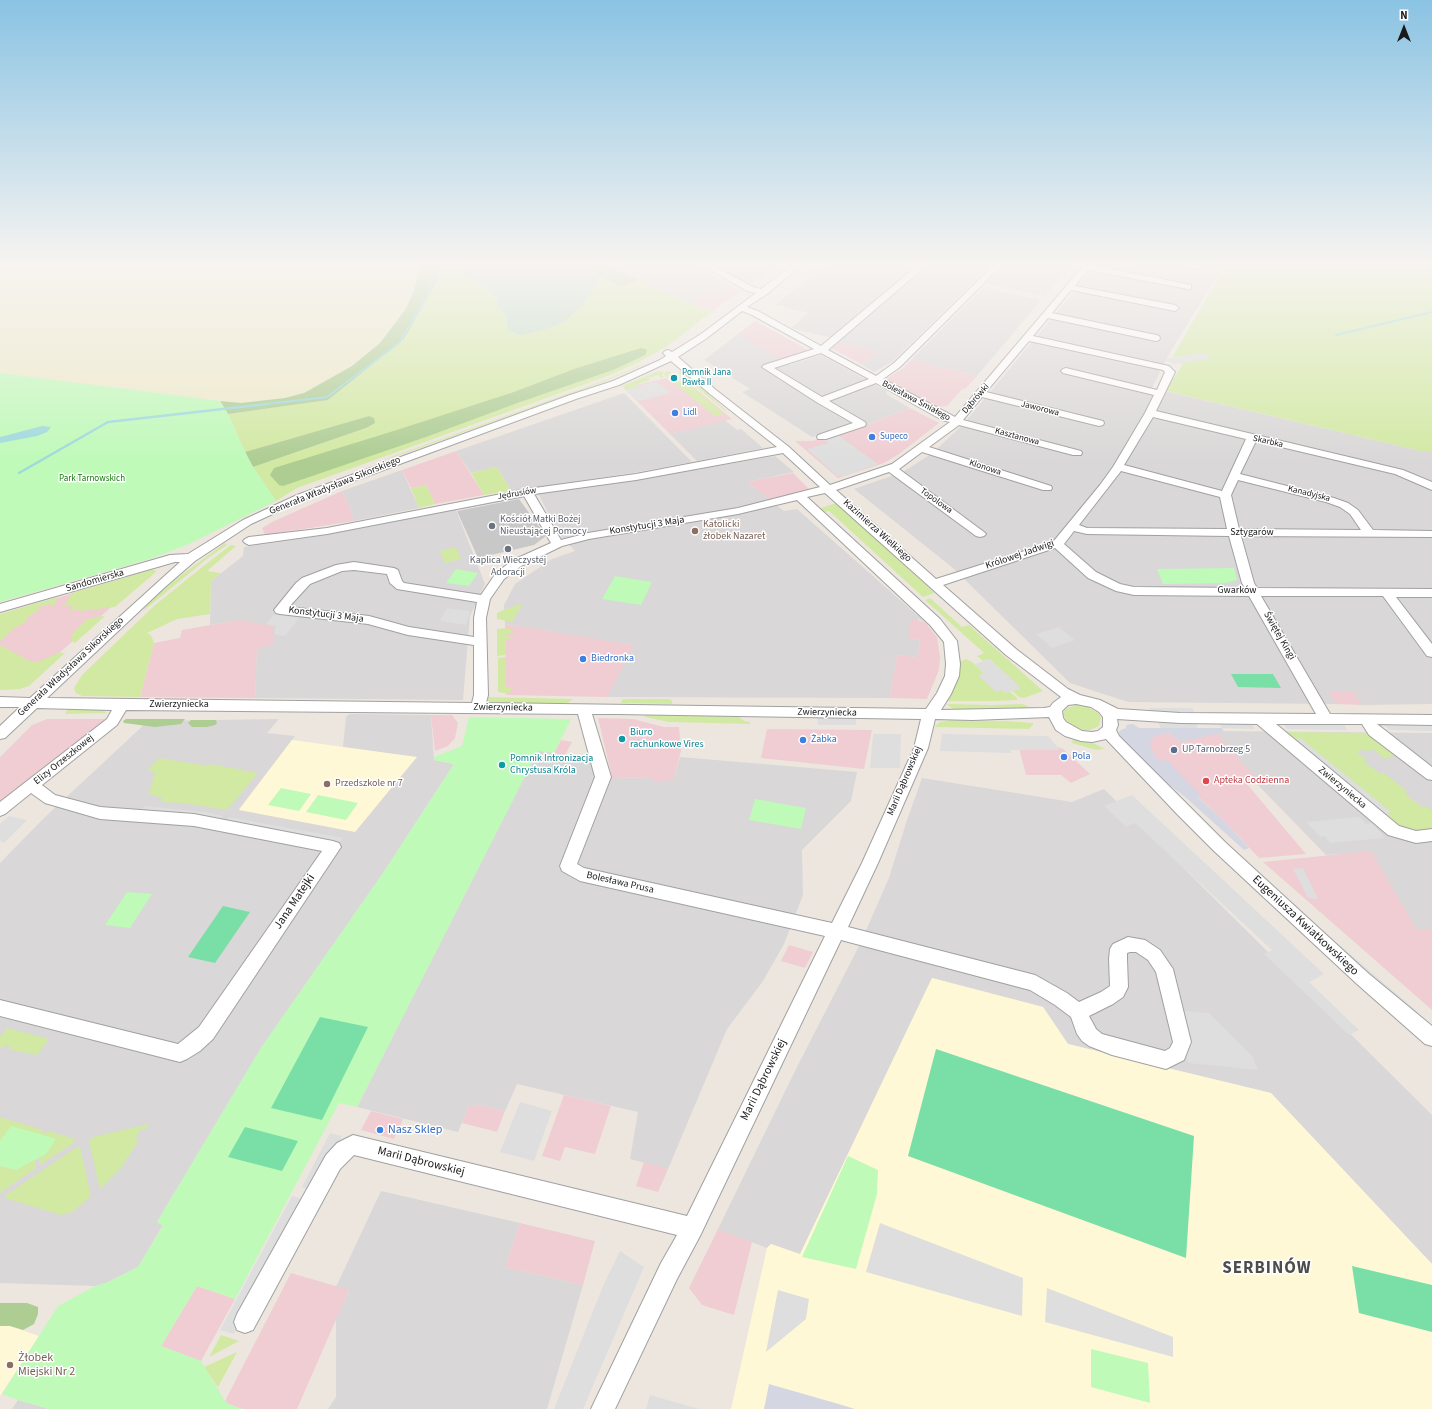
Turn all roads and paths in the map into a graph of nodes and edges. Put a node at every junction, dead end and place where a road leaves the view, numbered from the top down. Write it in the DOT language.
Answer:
graph roads {
  1 [pos="703,331"];
  2 [pos="708,331"];
  3 [pos="787,331"];
  4 [pos="846,331"];
  5 [pos="932,331"];
  6 [pos="1034,331"];
  7 [pos="1123,331"];
  8 [pos="1028,338"];
  9 [pos="1156,338"];
  10 [pos="821,350"];
  11 [pos="675,354"];
  12 [pos="692,368"];
  13 [pos="1066,371"];
  14 [pos="632,377"];
  15 [pos="876,380"];
  16 [pos="1159,393"];
  17 [pos="981,394"];
  18 [pos="572,397"];
  19 [pos="821,401"];
  20 [pos="1150,413"];
  21 [pos="956,422"];
  22 [pos="1099,423"];
  23 [pos="822,437"];
  24 [pos="1252,438"];
  25 [pos="922,448"];
  26 [pos="785,449"];
  27 [pos="1077,453"];
  28 [pos="1118,467"];
  29 [pos="891,468"];
  30 [pos="1235,476"];
  31 [pos="1431,486"];
  32 [pos="1047,488"];
  33 [pos="830,489"];
  34 [pos="527,492"];
  35 [pos="1225,495"];
  36 [pos="800,497"];
  37 [pos="1072,527"];
  38 [pos="1234,533"];
  39 [pos="980,534"];
  40 [pos="1370,534"];
  41 [pos="1432,534"];
  42 [pos="249,541"];
  43 [pos="558,544"];
  44 [pos="1057,544"];
  45 [pos="191,558"];
  46 [pos="936,583"];
  47 [pos="1252,591"];
  48 [pos="1387,593"];
  49 [pos="1432,593"];
  50 [pos="484,599"];
  51 [pos="0,608"];
  52 [pos="480,642"];
  53 [pos="1011,652"];
  54 [pos="1432,653"];
  55 [pos="1076,699"];
  56 [pos="0,702"];
  57 [pos="33,703"];
  58 [pos="122,705"];
  59 [pos="478,708"];
  60 [pos="1056,708"];
  61 [pos="586,709"];
  62 [pos="1104,709"];
  63 [pos="930,715"];
  64 [pos="973,715"];
  65 [pos="1180,718"];
  66 [pos="1261,719"];
  67 [pos="1326,719"];
  68 [pos="1366,720"];
  69 [pos="1432,720"];
  70 [pos="1061,726"];
  71 [pos="1110,727"];
  72 [pos="0,734"];
  73 [pos="1092,737"];
  74 [pos="1432,775"];
  75 [pos="32,786"];
  76 [pos="0,810"];
  77 [pos="1182,810"];
  78 [pos="1432,835"];
  79 [pos="836,932"];
  80 [pos="0,1008"];
  81 [pos="1078,1012"];
  82 [pos="1432,1038"];
  83 [pos="692,1228"];
  84 [pos="245,1322"];
  85 [pos="603,1409"];
  1 -- 11 [label="street, Generała Władysława Sikorskiego"];
  2 -- 11 [label="street, Generała Władysława Sikorskiego"];
  3 -- 10 [label="street, Bolesława Śmiałego"];
  4 -- 10 [label="street"];
  5 -- 15 [label="street"];
  6 -- 8 [label="street, Dąbrówki"];
  7 -- 9 [label="street"];
  8 -- 16 [label="street, Królowej Jadwigi"];
  8 -- 17 [label="street, Dąbrówki"];
  10 -- 15 [label="street, Bolesława Śmiałego"];
  10 -- 19 [label="street"];
  11 -- 12 [label="street, Kazimierza Wielkiego"];
  11 -- 14 [label="street, Generała Władysława Sikorskiego"];
  11 -- 18 [label="street, Generała Władysława Sikorskiego"];
  12 -- 14 [label="street, Kazimierza Wielkiego"];
  12 -- 26 [label="street, Kazimierza Wielkiego"];
  13 -- 16 [label="street"];
  14 -- 18 [label="street, Generała Władysława Sikorskiego"];
  15 -- 19 [label="street, Bolesława Śmiałego"];
  15 -- 21 [label="street, Bolesława Śmiałego"];
  16 -- 20 [label="street, Królowej Jadwigi"];
  17 -- 21 [label="street, Dąbrówki"];
  17 -- 22 [label="street, Jaworowa"];
  18 -- 45 [label="street, Generała Władysława Sikorskiego"];
  19 -- 23 [label="street"];
  20 -- 24 [label="street, Skarbka"];
  20 -- 28 [label="street, Królowej Jadwigi"];
  21 -- 25 [label="street, Dąbrówki"];
  21 -- 27 [label="street, Kasztanowa"];
  24 -- 30 [label="street"];
  24 -- 31 [label="street, Skarbka"];
  25 -- 29 [label="street, Dąbrówki"];
  25 -- 32 [label="street, Klonowa"];
  26 -- 33 [label="street, Kazimierza Wielkiego"];
  26 -- 34 [label="street, Jędrusiów"];
  28 -- 35 [label="street"];
  28 -- 37 [label="street, Królowej Jadwigi"];
  29 -- 33 [label="street, Dąbrówki"];
  29 -- 39 [label="street, Topolowa"];
  30 -- 35 [label="street"];
  30 -- 40 [label="street, Kanadyjska"];
  33 -- 36 [label="street, Konstytucji 3 Maja"];
  33 -- 46 [label="street, Kazimierza Wielkiego"];
  34 -- 42 [label="street, Jędrusiów"];
  34 -- 43 [label="street"];
  35 -- 38 [label="street, Świętej Kingi"];
  36 -- 43 [label="street, Konstytucji 3 Maja"];
  36 -- 63 [label="street, Marii Dąbrowskiej"];
  37 -- 38 [label="street, Sztygarów"];
  37 -- 44 [label="street, Królowej Jadwigi"];
  38 -- 40 [label="street, Sztygarów"];
  38 -- 47 [label="street, Świętej Kingi"];
  40 -- 41 [label="street, Sztygarów"];
  43 -- 50 [label="street, Konstytucji 3 Maja"];
  44 -- 46 [label="street, Królowej Jadwigi"];
  44 -- 47 [label="street, Gwarków"];
  45 -- 51 [label="street, Sandomierska"];
  45 -- 57 [label="street, Generała Władysława Sikorskiego"];
  46 -- 53 [label="street, Kazimierza Wielkiego"];
  47 -- 48 [label="street, Gwarków"];
  47 -- 67 [label="street, Świętej Kingi"];
  48 -- 49 [label="street, Gwarków"];
  48 -- 54 [label="street"];
  50 -- 52 [label="street, Konstytucji 3 Maja"];
  50 -- 52 [label="street, Konstytucji 3 Maja"];
  52 -- 59 [label="street, Konstytucji 3 Maja"];
  53 -- 55 [label="street"];
  53 -- 60 [label="street"];
  55 -- 60 [label="street"];
  55 -- 62 [label="street"];
  56 -- 57 [label="street, Zwierzyniecka"];
  57 -- 58 [label="street, Zwierzyniecka"];
  57 -- 72 [label="street, Generała Władysława Sikorskiego"];
  58 -- 59 [label="street, Zwierzyniecka"];
  58 -- 75 [label="street, Elizy Orzeszkowej"];
  59 -- 61 [label="street, Zwierzyniecka"];
  60 -- 64 [label="street, Zwierzyniecka"];
  60 -- 70 [label="street"];
  61 -- 63 [label="street, Zwierzyniecka"];
  61 -- 79 [label="street, Bolesława Prusa"];
  62 -- 65 [label="street"];
  62 -- 71 [label="street"];
  63 -- 64 [label="street, Zwierzyniecka"];
  63 -- 79 [label="street, Marii Dąbrowskiej"];
  64 -- 70 [label="street, Zwierzyniecka"];
  65 -- 66 [label="street"];
  65 -- 71 [label="street"];
  66 -- 67 [label="street"];
  66 -- 78 [label="street, Zwierzyniecka"];
  67 -- 68 [label="street"];
  68 -- 69 [label="street"];
  68 -- 74 [label="street"];
  70 -- 73 [label="street"];
  71 -- 73 [label="street"];
  71 -- 77 [label="street, Eugeniusza Kwiatkowskiego"];
  73 -- 77 [label="street, Eugeniusza Kwiatkowskiego"];
  75 -- 76 [label="street, Elizy Orzeszkowej"];
  75 -- 80 [label="street, Jana Matejki"];
  77 -- 82 [label="street, Eugeniusza Kwiatkowskiego"];
  79 -- 81 [label="street"];
  79 -- 83 [label="street, Marii Dąbrowskiej"];
  81 -- 81 [label="street"];
  83 -- 84 [label="street, Marii Dąbrowskiej"];
  83 -- 85 [label="street, Marii Dąbrowskiej"];
}
